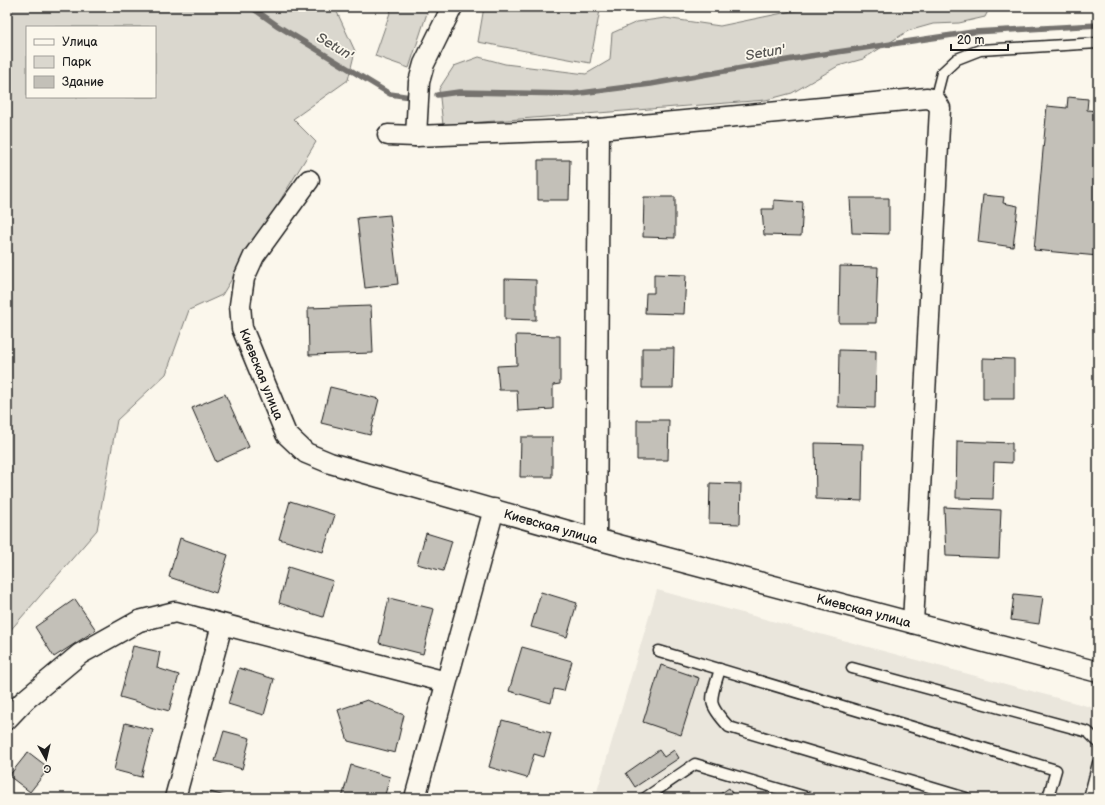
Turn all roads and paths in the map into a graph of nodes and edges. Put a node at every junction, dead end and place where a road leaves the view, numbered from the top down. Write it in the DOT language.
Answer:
graph roads {
  1 [pos="452,7"];
  2 [pos="1098,43"];
  3 [pos="935,100"];
  4 [pos="599,129"];
  5 [pos="388,135"];
  6 [pos="416,136"];
  7 [pos="309,180"];
  8 [pos="494,509"];
  9 [pos="596,539"];
  10 [pos="913,623"];
  11 [pos="222,625"];
  12 [pos="659,651"];
  13 [pos="852,668"];
  14 [pos="720,669"];
  15 [pos="1098,672"];
  16 [pos="446,682"];
  17 [pos="7,719"];
  18 [pos="1098,742"];
  19 [pos="1098,764"];
  20 [pos="174,798"];
  21 [pos="415,798"];
  22 [pos="646,798"];
  23 [pos="809,798"];
  24 [pos="966,798"];
  25 [pos="1048,798"];
  26 [pos="1089,798"];
  1 -- 6 [label="street"];
  2 -- 3 [label="lane"];
  3 -- 4 [label="street"];
  3 -- 10 [label="street"];
  4 -- 6 [label="street"];
  4 -- 9 [label="street"];
  5 -- 6 [label="street"];
  7 -- 8 [label="street, Киевская улица"];
  8 -- 9 [label="street, Киевская улица"];
  8 -- 16 [label="street"];
  9 -- 10 [label="street, Киевская улица"];
  10 -- 15 [label="street, Киевская улица"];
  11 -- 16 [label="street"];
  11 -- 17 [label="street"];
  11 -- 20 [label="street"];
  12 -- 14 [label="lane"];
  13 -- 18 [label="lane"];
  14 -- 24 [label="lane"];
  14 -- 25 [label="lane"];
  16 -- 21 [label="street"];
  19 -- 26 [label="lane"];
  22 -- 23 [label="lane"];
}
